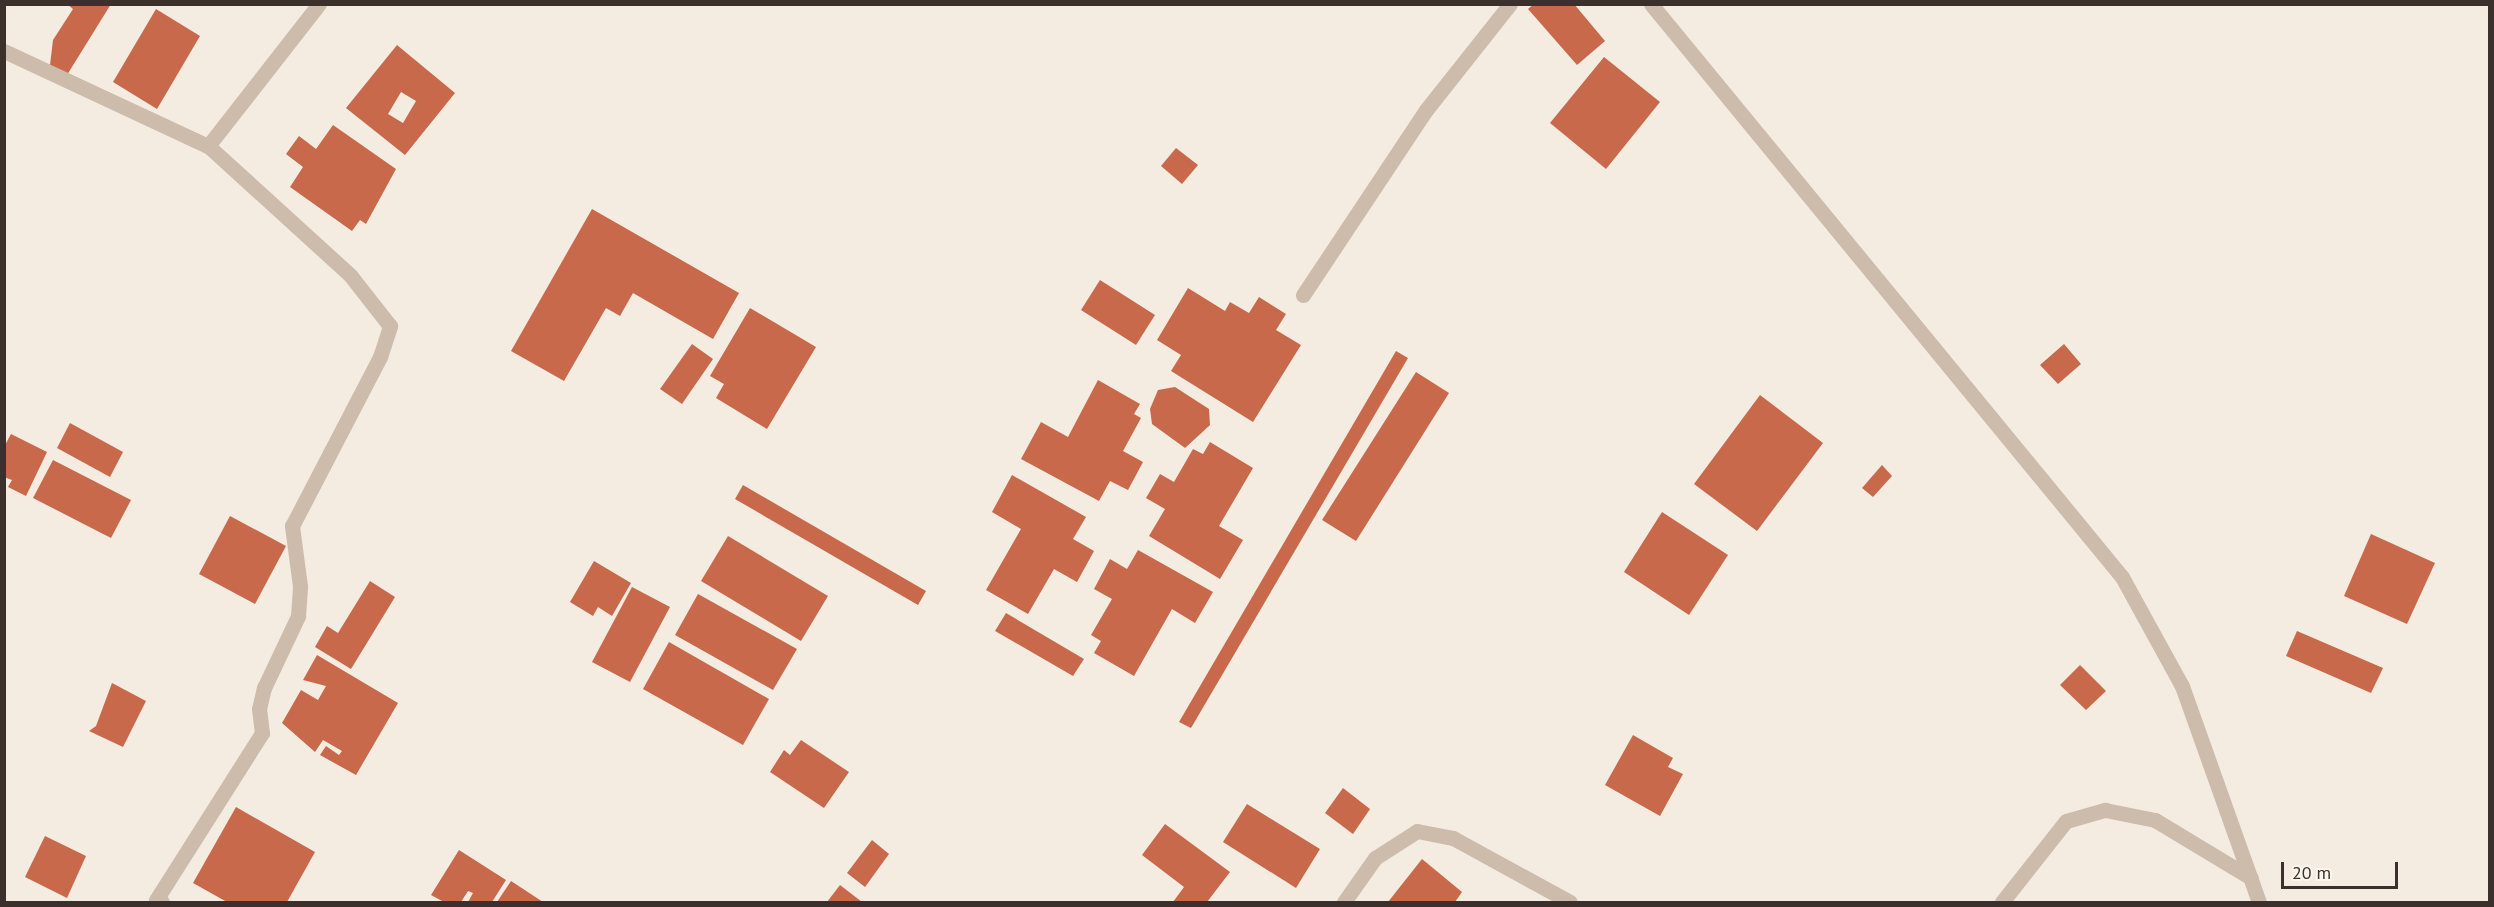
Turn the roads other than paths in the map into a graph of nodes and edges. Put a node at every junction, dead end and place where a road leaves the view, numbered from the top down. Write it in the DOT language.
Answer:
graph roads {
  1 [pos="319,4"];
  2 [pos="1510,4"];
  3 [pos="1651,4"];
  4 [pos="4,51"];
  5 [pos="208,146"];
  6 [pos="1303,295"];
  7 [pos="2251,878"];
  8 [pos="157,902"];
  9 [pos="1344,903"];
  10 [pos="1570,903"];
  11 [pos="2002,903"];
  12 [pos="2259,903"];
  1 -- 5 [label="street"];
  2 -- 6 [label="street"];
  3 -- 7 [label="street"];
  4 -- 5 [label="street"];
  5 -- 8 [label="street"];
  7 -- 11 [label="street"];
  7 -- 12 [label="street"];
  9 -- 10 [label="street"];
}
